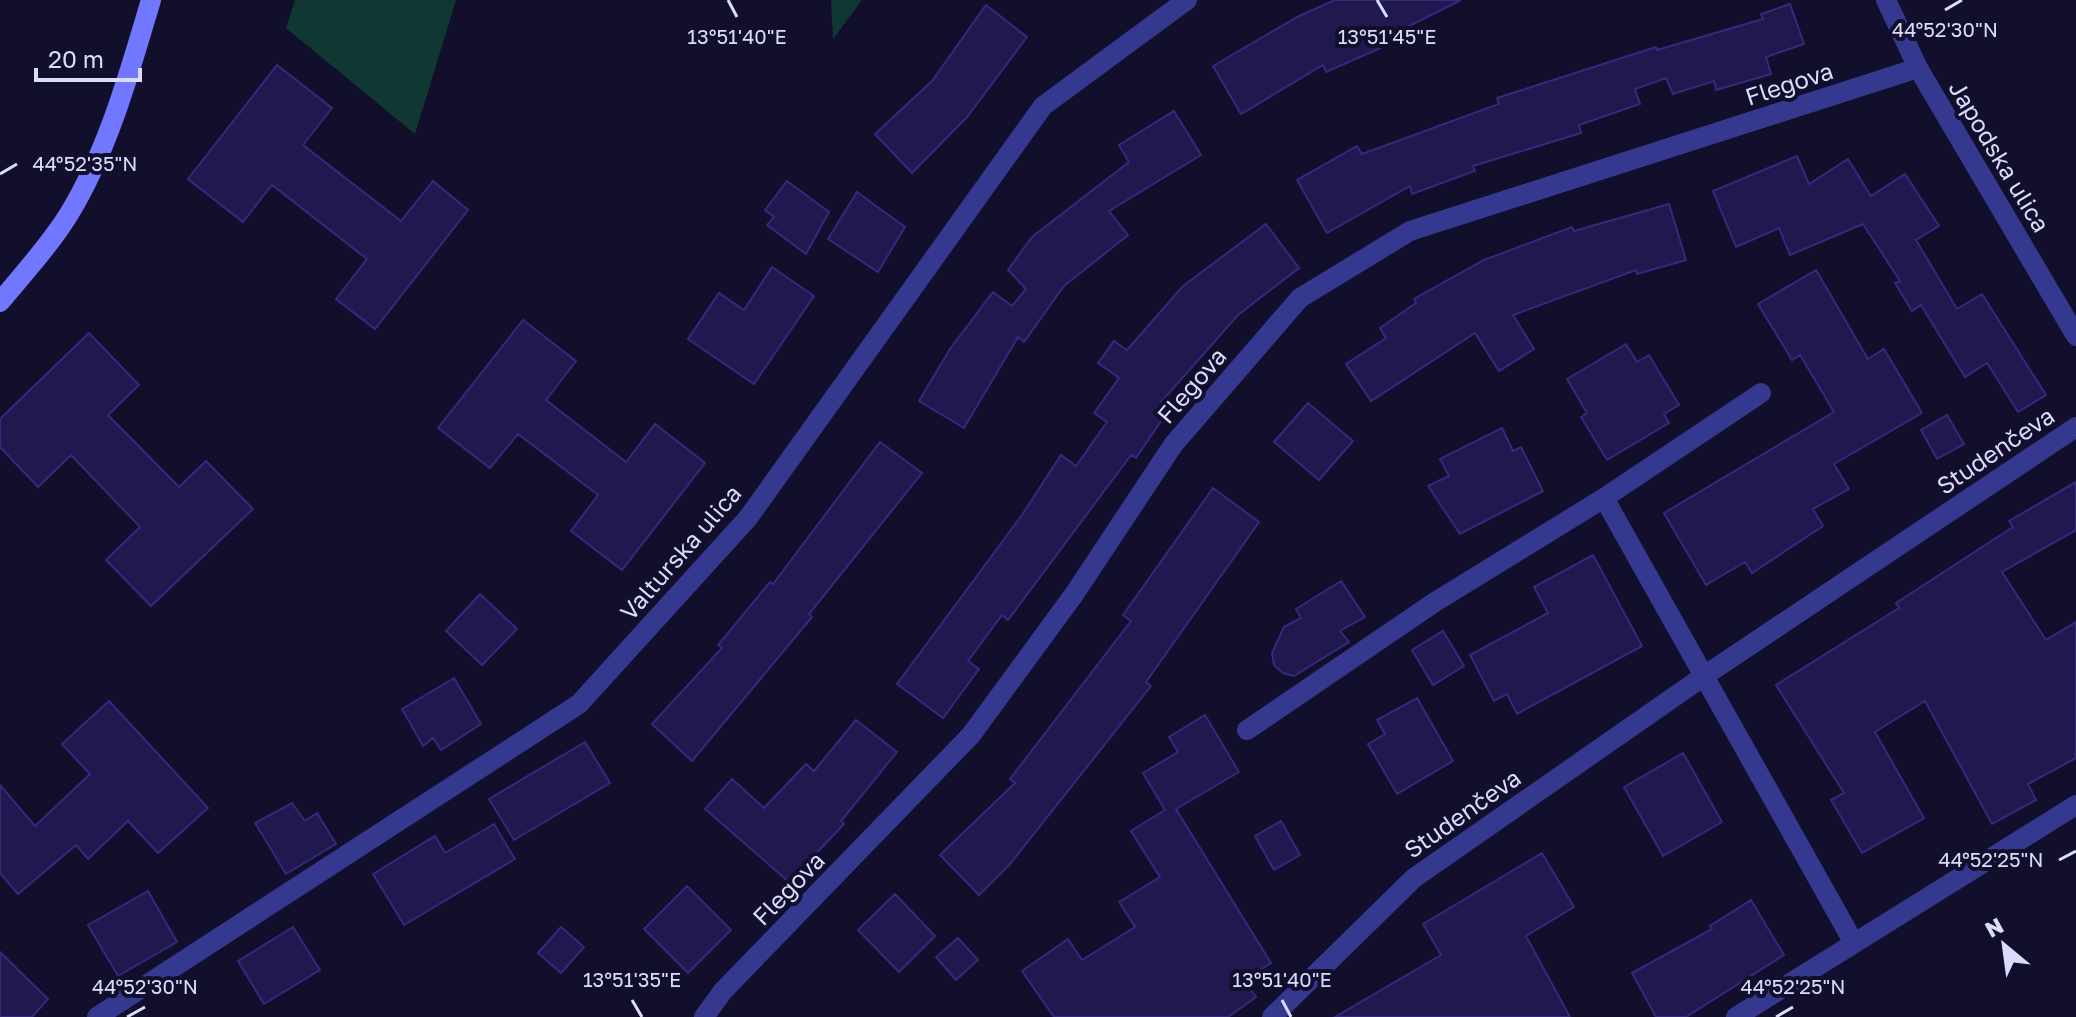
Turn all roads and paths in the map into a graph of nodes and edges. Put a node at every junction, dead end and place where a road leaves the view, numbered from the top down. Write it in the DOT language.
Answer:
graph roads {
  1 [pos="151,0"];
  2 [pos="1187,0"];
  3 [pos="1886,0"];
  4 [pos="1918,68"];
  5 [pos="0,302"];
  6 [pos="2076,336"];
  7 [pos="1761,393"];
  8 [pos="2076,427"];
  9 [pos="1604,498"];
  10 [pos="1704,676"];
  11 [pos="1247,730"];
  12 [pos="2076,805"];
  13 [pos="1854,943"];
  14 [pos="97,1017"];
  15 [pos="704,1017"];
  16 [pos="1272,1017"];
  17 [pos="1736,1017"];
  1 -- 5 [label="main road"];
  2 -- 14 [label="street, Valturska ulica"];
  3 -- 4 [label="street, Japodska ulica"];
  4 -- 6 [label="street, Japodska ulica"];
  4 -- 15 [label="street, Flegova"];
  7 -- 9 [label="street"];
  8 -- 10 [label="street, Studenčeva"];
  9 -- 10 [label="street"];
  9 -- 11 [label="street"];
  10 -- 13 [label="street"];
  10 -- 16 [label="street, Studenčeva"];
  12 -- 13 [label="street"];
  13 -- 17 [label="street"];
}
